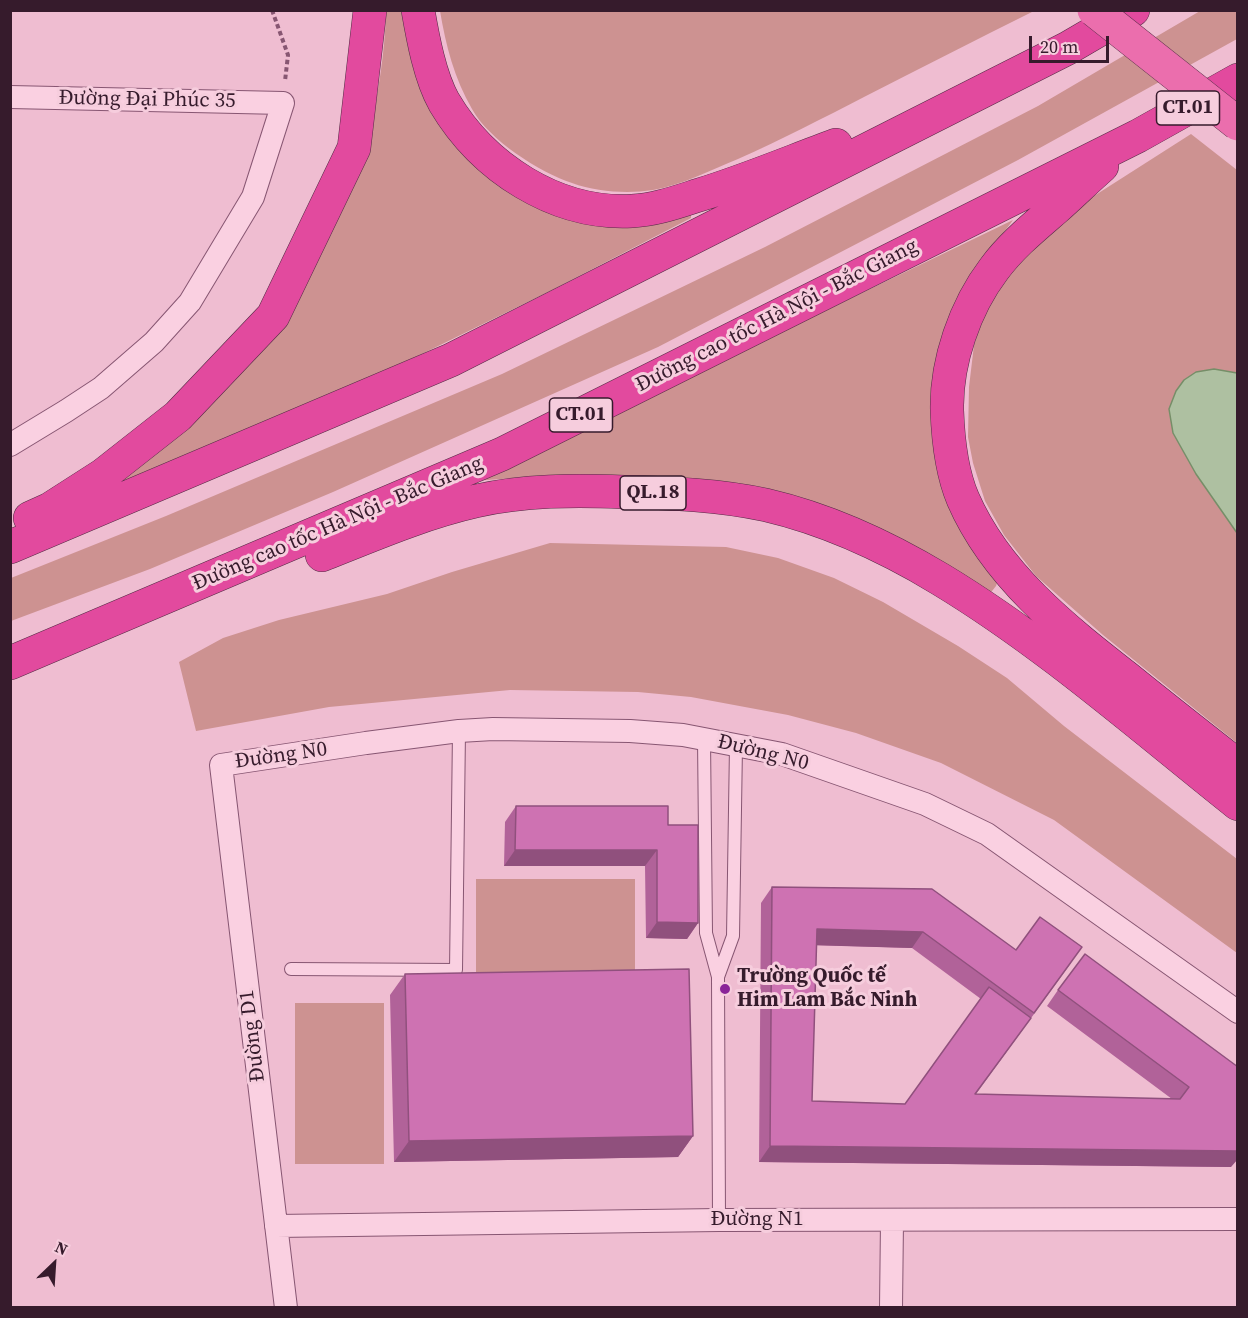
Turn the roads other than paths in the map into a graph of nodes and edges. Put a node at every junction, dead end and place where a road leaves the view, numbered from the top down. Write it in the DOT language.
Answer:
graph roads {
  1 [pos="370,10"];
  2 [pos="418,10"];
  3 [pos="1094,10"];
  4 [pos="1124,10"];
  5 [pos="1133,10"];
  6 [pos="1068,48"];
  7 [pos="1238,80"];
  8 [pos="992,87"];
  9 [pos="10,97"];
  10 [pos="1238,124"];
  11 [pos="1138,136"];
  12 [pos="10,445"];
  13 [pos="10,526"];
  14 [pos="10,547"];
  15 [pos="10,663"];
  16 [pos="10,678"];
  17 [pos="459,731"];
  18 [pos="704,739"];
  19 [pos="736,746"];
  20 [pos="221,765"];
  21 [pos="1238,766"];
  22 [pos="1238,804"];
  23 [pos="291,969"];
  24 [pos="718,977"];
  25 [pos="1238,1012"];
  26 [pos="719,1220"];
  27 [pos="1238,1220"];
  28 [pos="892,1221"];
  29 [pos="276,1226"];
  30 [pos="286,1308"];
  31 [pos="891,1308"];
  1 -- 13 [label="highway"];
  2 -- 8 [label="highway"];
  3 -- 10 [label="highway, bridge"];
  4 -- 6 [label="highway"];
  5 -- 6 [label="highway"];
  6 -- 8 [label="highway"];
  7 -- 11 [label="highway, Đường cao tốc Hà Nội - Bắc Giang / CT.01"];
  8 -- 14 [label="highway"];
  9 -- 12 [label="street, Đường Đại Phúc 35"];
  11 -- 15 [label="highway, Đường cao tốc Hà Nội - Bắc Giang / CT.01"];
  11 -- 21 [label="highway"];
  16 -- 22 [label="highway, QL.18"];
  17 -- 18 [label="street, Đường N0"];
  17 -- 20 [label="street, Đường N0"];
  17 -- 23 [label="lane"];
  18 -- 19 [label="street, Đường N0"];
  18 -- 24 [label="lane"];
  19 -- 24 [label="lane"];
  19 -- 25 [label="street, Đường N0"];
  20 -- 29 [label="street, Đường D1"];
  24 -- 26 [label="lane"];
  26 -- 28 [label="street, Đường N1"];
  26 -- 29 [label="street, Đường N1"];
  27 -- 28 [label="street, Đường N1"];
  28 -- 31 [label="street"];
  29 -- 30 [label="street, Đường D1"];
}
